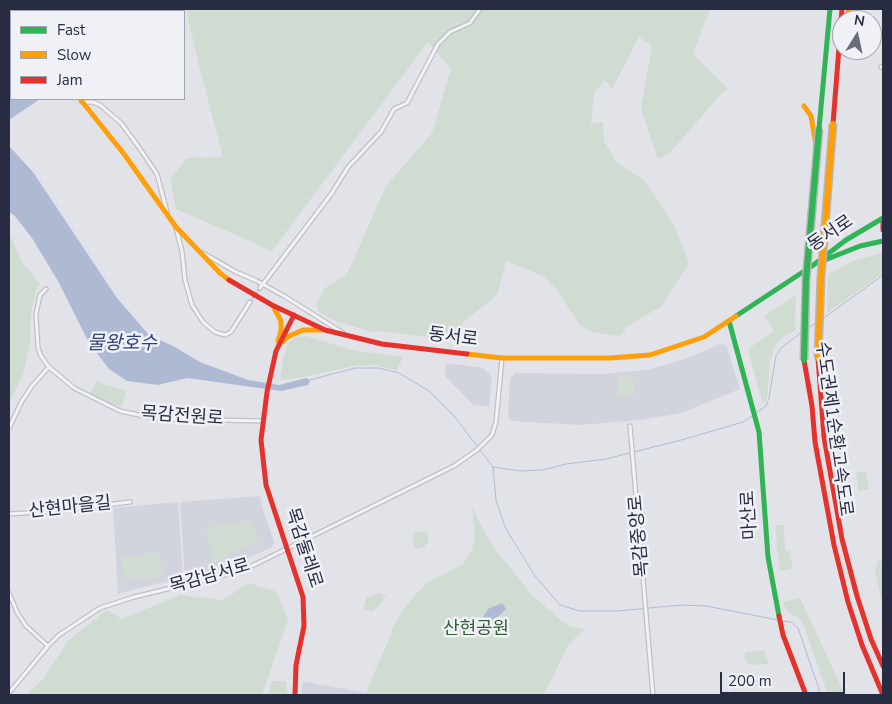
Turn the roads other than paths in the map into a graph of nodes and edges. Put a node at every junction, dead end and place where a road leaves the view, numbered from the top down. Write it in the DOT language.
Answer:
graph roads {
  1 [pos="480,9"];
  2 [pos="830,9"];
  3 [pos="838,60"];
  4 [pos="81,100"];
  5 [pos="804,106"];
  6 [pos="816,161"];
  7 [pos="168,216"];
  8 [pos="883,218"];
  9 [pos="883,223"];
  10 [pos="176,227"];
  11 [pos="883,230"];
  12 [pos="883,241"];
  13 [pos="194,248"];
  14 [pos="812,266"];
  15 [pos="262,286"];
  16 [pos="46,289"];
  17 [pos="250,302"];
  18 [pos="272,305"];
  19 [pos="294,315"];
  20 [pos="728,321"];
  21 [pos="325,330"];
  22 [pos="348,336"];
  23 [pos="276,351"];
  24 [pos="502,358"];
  25 [pos="49,367"];
  26 [pos="263,421"];
  27 [pos="630,426"];
  28 [pos="9,428"];
  29 [pos="130,502"];
  30 [pos="9,514"];
  31 [pos="287,549"];
  32 [pos="9,593"];
  33 [pos="48,646"];
  34 [pos="883,666"];
  35 [pos="9,693"];
  36 [pos="295,695"];
  37 [pos="654,695"];
  38 [pos="806,695"];
  39 [pos="883,695"];
  1 -- 15 [label="street"];
  2 -- 6 [label="main road, 수도권제1순환고속도로, bridge"];
  3 -- 34 [label="main road, 수도권제1순환고속도로, bridge"];
  4 -- 7 [label="main road, 동서로"];
  4 -- 7 [label="street"];
  5 -- 6 [label="main road"];
  6 -- 39 [label="main road, 수도권제1순환고속도로, bridge"];
  7 -- 10 [label="main road, 동서로"];
  8 -- 14 [label="main road, 동서로"];
  9 -- 11 [label="main road"];
  10 -- 13 [label="main road, 동서로"];
  10 -- 17 [label="street"];
  12 -- 14 [label="main road"];
  13 -- 15 [label="street"];
  13 -- 18 [label="main road, 동서로"];
  14 -- 20 [label="main road, 동서로"];
  15 -- 22 [label="street"];
  16 -- 25 [label="street, 목감전원로"];
  18 -- 19 [label="main road, 동서로"];
  18 -- 23 [label="main road"];
  19 -- 21 [label="main road, 동서로"];
  19 -- 23 [label="main road"];
  20 -- 24 [label="main road, 동서로"];
  20 -- 38 [label="main road, 마산로"];
  21 -- 22 [label="main road, 동서로"];
  21 -- 23 [label="main road"];
  22 -- 24 [label="main road, 동서로"];
  23 -- 26 [label="main road, 목감둘레로"];
  24 -- 31 [label="street, 목감남서로"];
  25 -- 26 [label="street, 목감전원로"];
  25 -- 28 [label="street"];
  26 -- 31 [label="main road, 목감둘레로"];
  27 -- 37 [label="street, 목감중앙로"];
  29 -- 30 [label="street, 산현마을길"];
  31 -- 33 [label="street, 목감남서로"];
  31 -- 36 [label="main road, 목감둘레로"];
  32 -- 33 [label="street"];
  33 -- 35 [label="street, 목감남서로"];
}
